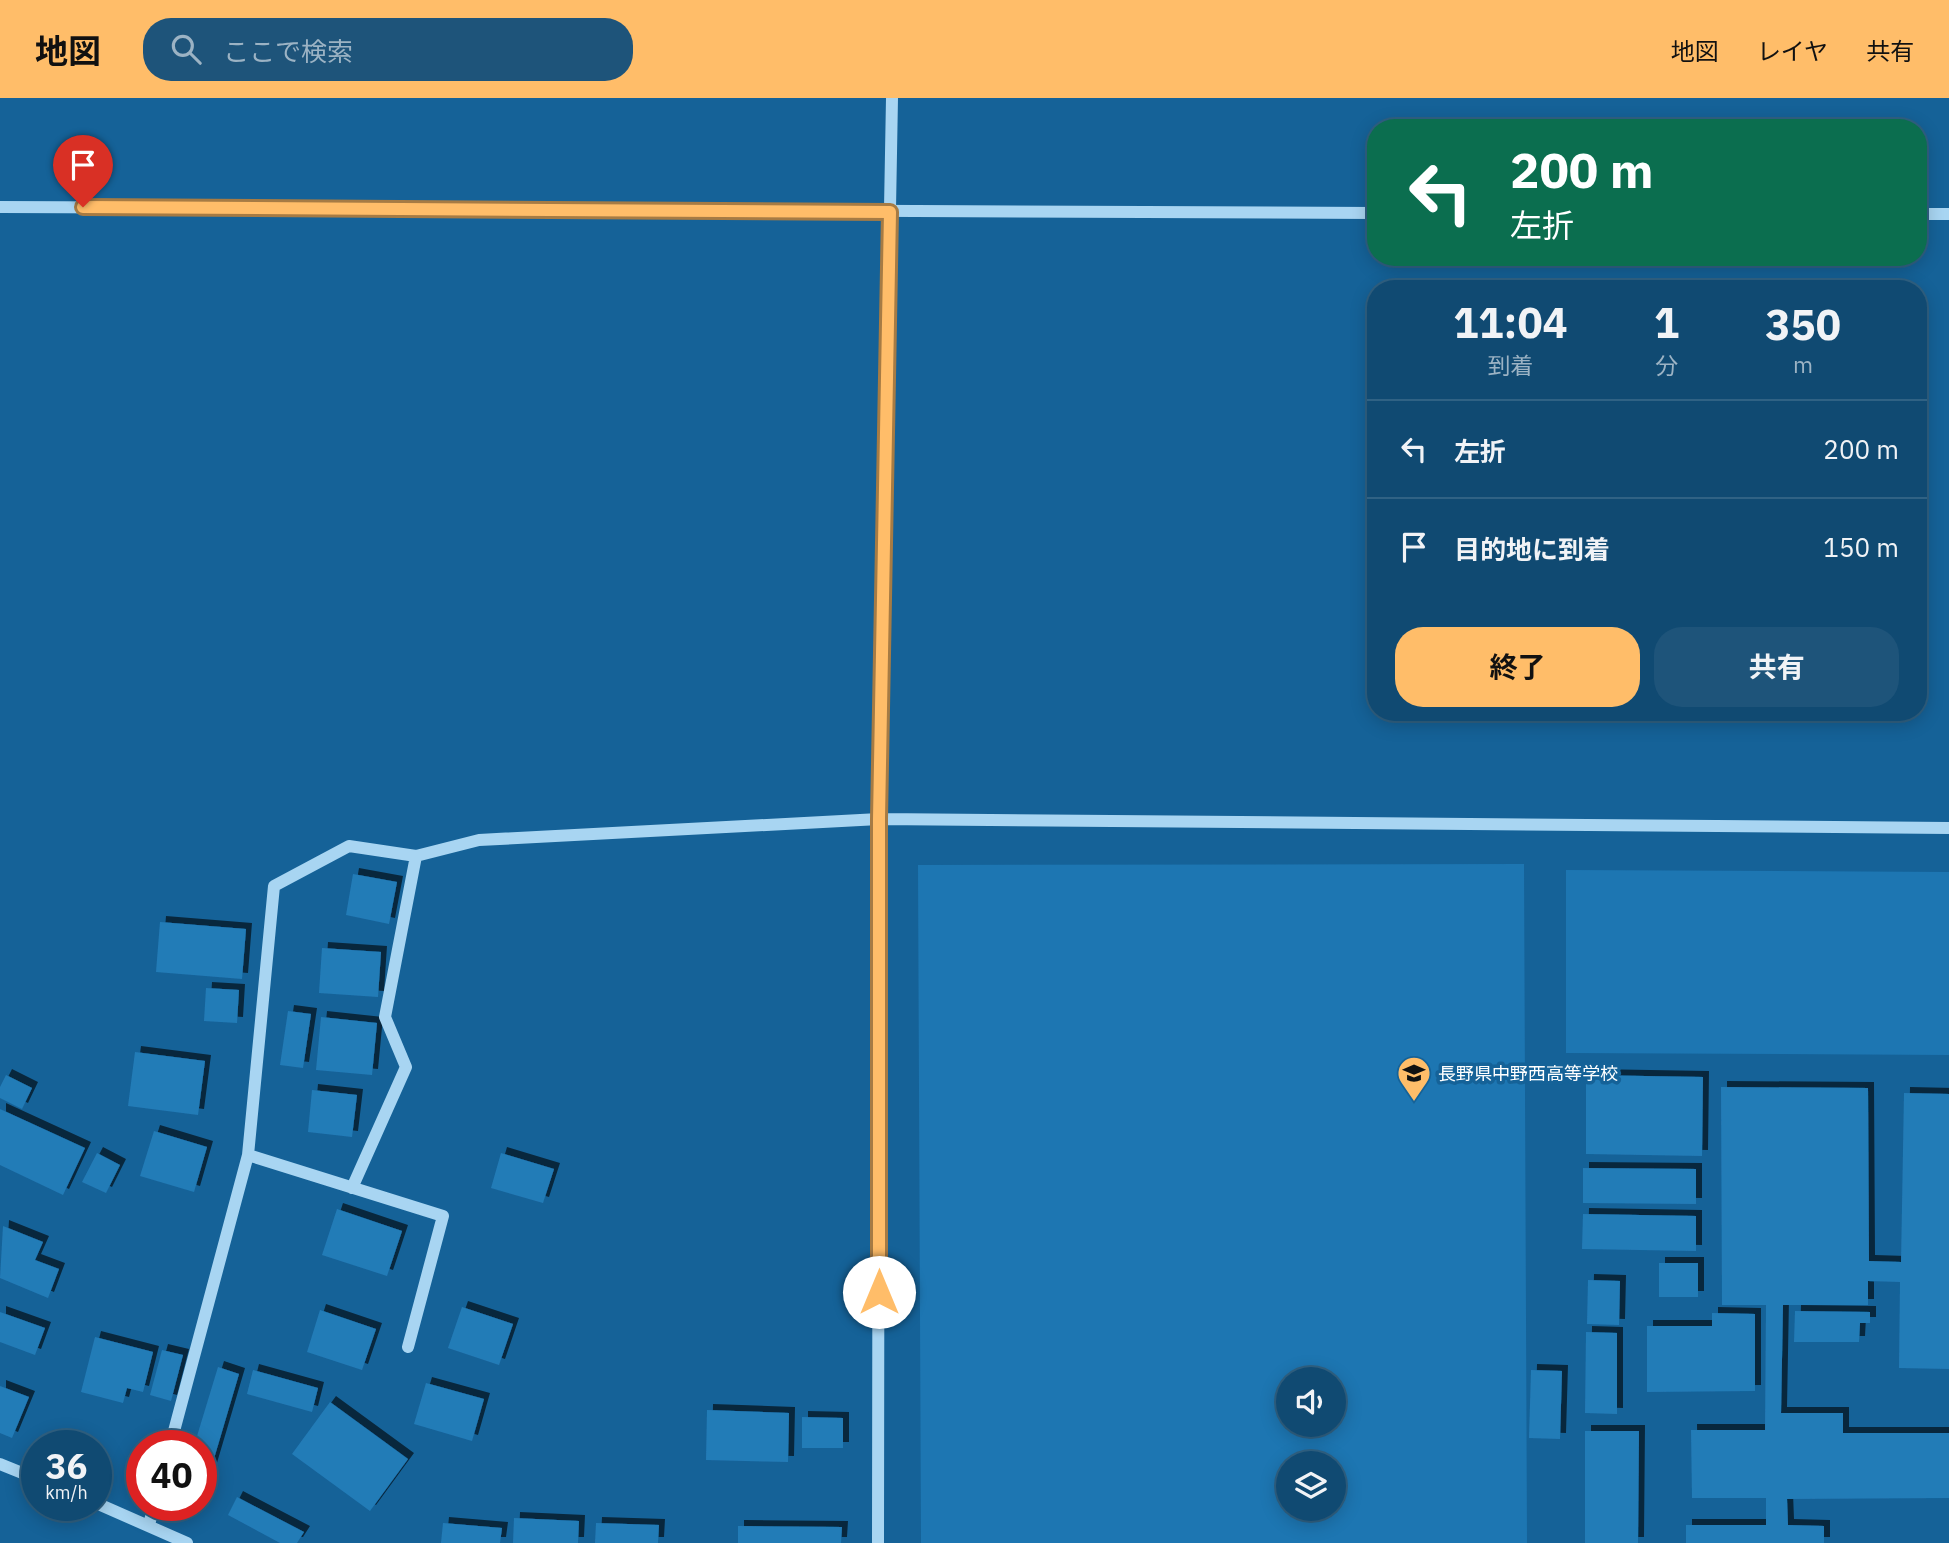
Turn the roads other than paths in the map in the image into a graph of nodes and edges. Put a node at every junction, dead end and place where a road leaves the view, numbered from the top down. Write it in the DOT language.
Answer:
graph roads {
  1 [pos="892,98"];
  2 [pos="0,206"];
  3 [pos="890,212"];
  4 [pos="1367,213"];
  5 [pos="1927,214"];
  6 [pos="1949,214"];
  7 [pos="879,819"];
  8 [pos="1949,828"];
  9 [pos="416,856"];
  10 [pos="247,1156"];
  11 [pos="352,1188"];
  12 [pos="408,1347"];
  13 [pos="174,1430"];
  14 [pos="0,1464"];
  15 [pos="21,1473"];
  16 [pos="112,1510"];
  17 [pos="150,1521"];
  18 [pos="149,1525"];
  19 [pos="187,1543"];
  20 [pos="878,1543"];
  1 -- 3 [label="street"];
  2 -- 3 [label="street"];
  3 -- 4 [label="street"];
  3 -- 7 [label="street"];
  5 -- 6 [label="street"];
  7 -- 8 [label="street"];
  7 -- 9 [label="street"];
  7 -- 20 [label="street"];
  9 -- 10 [label="street"];
  9 -- 11 [label="street"];
  10 -- 11 [label="street"];
  10 -- 13 [label="street"];
  11 -- 12 [label="street"];
  14 -- 15 [label="street"];
  16 -- 18 [label="street"];
  17 -- 18 [label="street"];
  18 -- 19 [label="street"];
}
